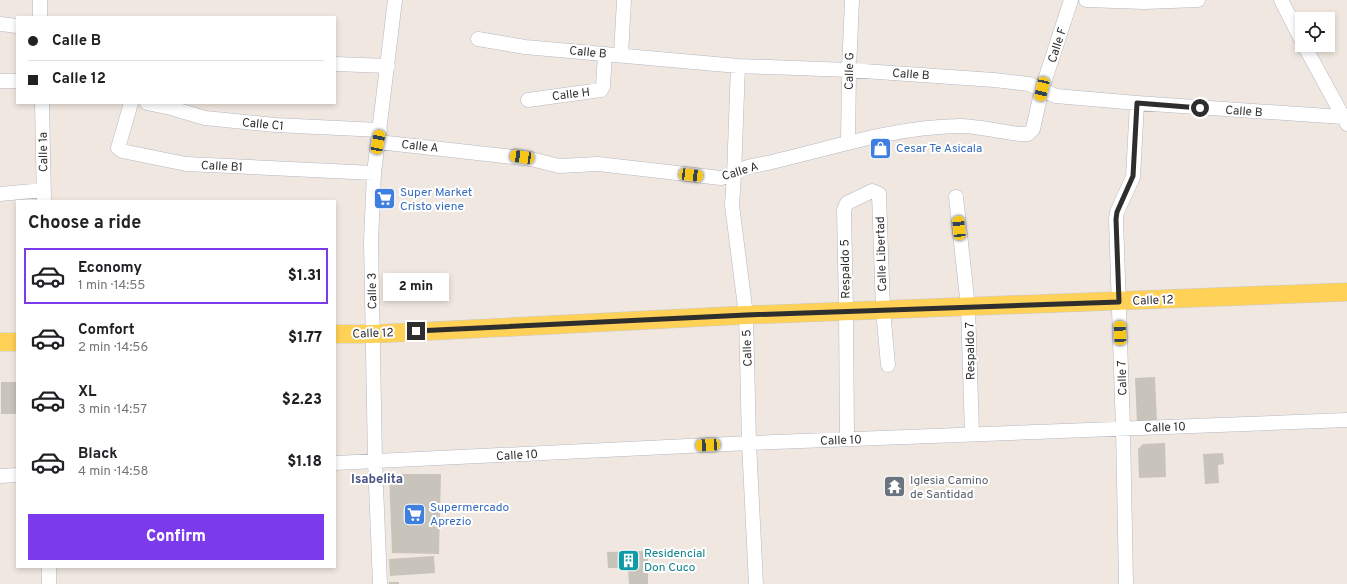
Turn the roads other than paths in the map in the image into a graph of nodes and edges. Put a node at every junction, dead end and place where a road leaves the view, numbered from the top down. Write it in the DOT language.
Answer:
graph roads {
  1 [pos="40,0"];
  2 [pos="395,0"];
  3 [pos="624,0"];
  4 [pos="852,0"];
  5 [pos="1071,0"];
  6 [pos="1086,0"];
  7 [pos="1198,0"];
  8 [pos="1281,0"];
  9 [pos="40,16"];
  10 [pos="0,24"];
  11 [pos="16,26"];
  12 [pos="1295,27"];
  13 [pos="478,39"];
  14 [pos="1308,52"];
  15 [pos="605,54"];
  16 [pos="622,55"];
  17 [pos="336,64"];
  18 [pos="388,66"];
  19 [pos="738,66"];
  20 [pos="849,70"];
  21 [pos="0,81"];
  22 [pos="16,81"];
  23 [pos="1042,89"];
  24 [pos="528,100"];
  25 [pos="1137,103"];
  26 [pos="42,104"];
  27 [pos="131,104"];
  28 [pos="160,104"];
  29 [pos="172,105"];
  30 [pos="1345,121"];
  31 [pos="379,136"];
  32 [pos="848,142"];
  33 [pos="374,173"];
  34 [pos="734,175"];
  35 [pos="876,192"];
  36 [pos="0,194"];
  37 [pos="44,195"];
  38 [pos="956,197"];
  39 [pos="1347,292"];
  40 [pos="1119,302"];
  41 [pos="968,307"];
  42 [pos="883,310"];
  43 [pos="846,311"];
  44 [pos="746,315"];
  45 [pos="336,334"];
  46 [pos="373,334"];
  47 [pos="0,342"];
  48 [pos="16,342"];
  49 [pos="888,365"];
  50 [pos="1347,420"];
  51 [pos="1123,429"];
  52 [pos="972,434"];
  53 [pos="847,439"];
  54 [pos="749,443"];
  55 [pos="375,461"];
  56 [pos="336,463"];
  57 [pos="16,475"];
  58 [pos="0,476"];
  59 [pos="49,568"];
  60 [pos="49,584"];
  61 [pos="380,584"];
  62 [pos="756,584"];
  63 [pos="1126,584"];
  1 -- 9 [label="street"];
  2 -- 18 [label="street, Calle 3"];
  3 -- 16 [label="street"];
  4 -- 20 [label="street, Calle G"];
  5 -- 23 [label="street, Calle F"];
  6 -- 7 [label="street"];
  8 -- 12 [label="street"];
  10 -- 11 [label="street"];
  13 -- 15 [label="street, Calle B"];
  14 -- 30 [label="street"];
  15 -- 16 [label="street, Calle B"];
  15 -- 24 [label="street, Calle H"];
  16 -- 19 [label="street, Calle B"];
  17 -- 18 [label="street"];
  18 -- 31 [label="street, Calle 3"];
  19 -- 20 [label="street, Calle B"];
  19 -- 34 [label="street, Calle 5"];
  20 -- 23 [label="street, Calle B"];
  20 -- 32 [label="street, Calle G"];
  21 -- 22 [label="street"];
  23 -- 25 [label="street, Calle B"];
  23 -- 32 [label="street, Calle A"];
  25 -- 30 [label="street, Calle B"];
  25 -- 40 [label="street, Calle 7"];
  26 -- 37 [label="street, Calle 1a"];
  27 -- 33 [label="street, Calle B1"];
  28 -- 29 [label="street, Calle C1"];
  29 -- 31 [label="street, Calle C1"];
  31 -- 33 [label="street, Calle 3"];
  31 -- 34 [label="street, Calle A"];
  32 -- 34 [label="street, Calle A"];
  33 -- 46 [label="street, Calle 3"];
  34 -- 44 [label="street, Calle 5"];
  35 -- 42 [label="street, Calle Libertad"];
  35 -- 43 [label="street, Respaldo 5"];
  36 -- 37 [label="street"];
  38 -- 41 [label="street, Respaldo 7"];
  39 -- 40 [label="main road, Calle 12"];
  40 -- 41 [label="main road, Calle 12"];
  40 -- 51 [label="street, Calle 7"];
  41 -- 42 [label="main road, Calle 12"];
  41 -- 52 [label="street, Respaldo 7"];
  42 -- 43 [label="main road, Calle 12"];
  42 -- 49 [label="street, Calle Libertad"];
  43 -- 44 [label="main road, Calle 12"];
  43 -- 53 [label="street, Respaldo 5"];
  44 -- 46 [label="main road, Calle 12"];
  44 -- 54 [label="street, Calle 5"];
  45 -- 46 [label="main road, Calle 12"];
  46 -- 55 [label="street, Calle 3"];
  47 -- 48 [label="main road"];
  50 -- 51 [label="street, Calle 10"];
  51 -- 52 [label="street, Calle 10"];
  51 -- 63 [label="street, Calle 7"];
  52 -- 53 [label="street, Calle 10"];
  53 -- 54 [label="street, Calle 10"];
  54 -- 55 [label="street, Calle 10"];
  54 -- 62 [label="street, Calle 5"];
  55 -- 56 [label="street, Calle 10"];
  55 -- 61 [label="street, Calle 3"];
  57 -- 58 [label="street"];
  59 -- 60 [label="street"];
}
